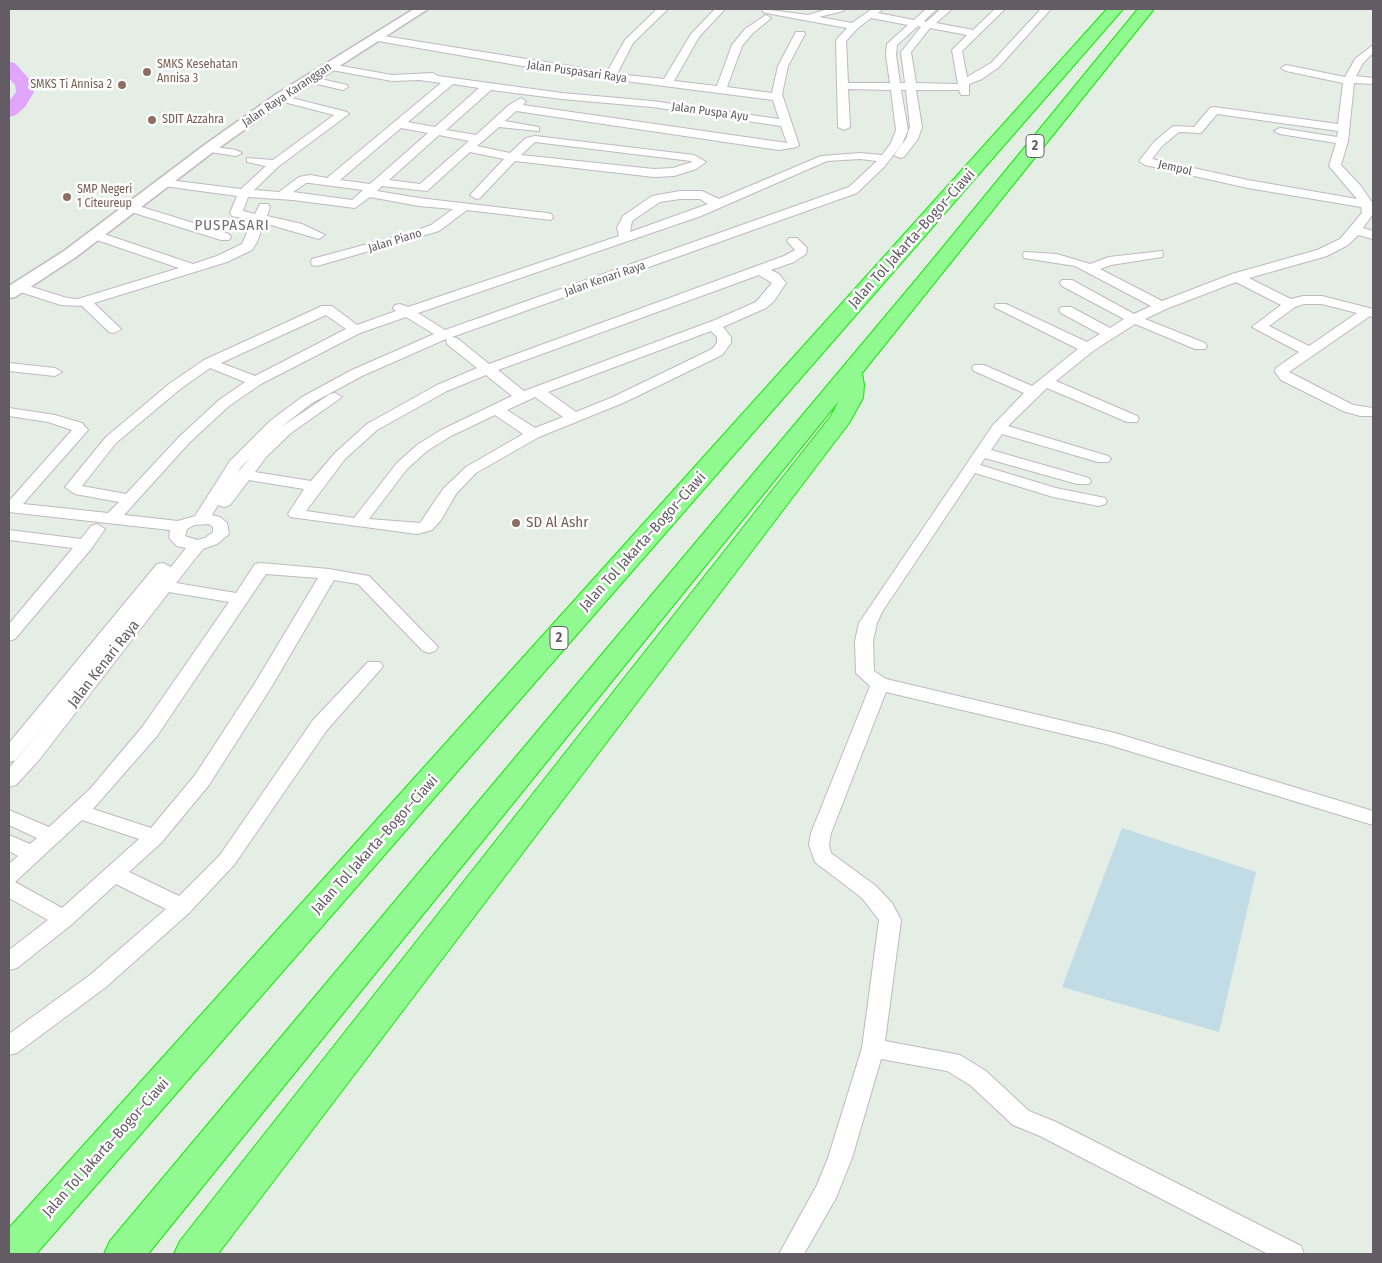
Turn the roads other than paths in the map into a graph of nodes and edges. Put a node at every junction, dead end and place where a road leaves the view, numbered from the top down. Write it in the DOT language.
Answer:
graph roads {
  1 [pos="422,9"];
  2 [pos="663,9"];
  3 [pos="712,9"];
  4 [pos="720,9"];
  5 [pos="840,9"];
  6 [pos="947,9"];
  7 [pos="1000,9"];
  8 [pos="1046,9"];
  9 [pos="1115,9"];
  10 [pos="1146,9"];
  11 [pos="874,11"];
  12 [pos="805,17"];
  13 [pos="926,19"];
  14 [pos="854,26"];
  15 [pos="977,31"];
  16 [pos="800,34"];
  17 [pos="692,36"];
  18 [pos="380,37"];
  19 [pos="1373,48"];
  20 [pos="330,66"];
  21 [pos="1286,68"];
  22 [pos="611,75"];
  23 [pos="422,77"];
  24 [pos="308,79"];
  25 [pos="1349,80"];
  26 [pos="660,81"];
  27 [pos="1373,81"];
  28 [pos="449,82"];
  29 [pos="964,84"];
  30 [pos="895,85"];
  31 [pos="910,85"];
  32 [pos="844,86"];
  33 [pos="343,87"];
  34 [pos="488,87"];
  35 [pos="722,89"];
  36 [pos="531,92"];
  37 [pos="778,96"];
  38 [pos="280,98"];
  39 [pos="965,99"];
  40 [pos="636,102"];
  41 [pos="513,108"];
  42 [pos="496,123"];
  43 [pos="784,123"];
  44 [pos="399,124"];
  45 [pos="844,127"];
  46 [pos="535,129"];
  47 [pos="1280,131"];
  48 [pos="437,132"];
  49 [pos="1342,134"];
  50 [pos="477,139"];
  51 [pos="467,148"];
  52 [pos="208,149"];
  53 [pos="236,153"];
  54 [pos="512,157"];
  55 [pos="251,160"];
  56 [pos="275,164"];
  57 [pos="885,164"];
  58 [pos="331,181"];
  59 [pos="164,182"];
  60 [pos="374,188"];
  61 [pos="244,193"];
  62 [pos="267,195"];
  63 [pos="282,195"];
  64 [pos="476,195"];
  65 [pos="718,204"];
  66 [pos="465,206"];
  67 [pos="132,208"];
  68 [pos="1369,210"];
  69 [pos="547,217"];
  70 [pos="261,218"];
  71 [pos="1355,230"];
  72 [pos="95,235"];
  73 [pos="1373,235"];
  74 [pos="319,236"];
  75 [pos="625,236"];
  76 [pos="225,237"];
  77 [pos="793,241"];
  78 [pos="1157,254"];
  79 [pos="1029,255"];
  80 [pos="317,262"];
  81 [pos="192,268"];
  82 [pos="1090,268"];
  83 [pos="760,270"];
  84 [pos="1236,277"];
  85 [pos="1067,283"];
  86 [pos="11,291"];
  87 [pos="85,302"];
  88 [pos="1290,304"];
  89 [pos="1161,306"];
  90 [pos="1001,308"];
  91 [pos="403,310"];
  92 [pos="1066,310"];
  93 [pos="1370,312"];
  94 [pos="1134,319"];
  95 [pos="712,326"];
  96 [pos="351,327"];
  97 [pos="114,330"];
  98 [pos="1110,334"];
  99 [pos="448,338"];
  100 [pos="1200,346"];
  101 [pos="1088,348"];
  102 [pos="1310,352"];
  103 [pos="209,363"];
  104 [pos="9,367"];
  105 [pos="979,368"];
  106 [pos="488,369"];
  107 [pos="850,371"];
  108 [pos="55,372"];
  109 [pos="256,381"];
  110 [pos="1046,382"];
  111 [pos="536,391"];
  112 [pos="1034,392"];
  113 [pos="522,396"];
  114 [pos="496,409"];
  115 [pos="9,412"];
  116 [pos="1373,412"];
  117 [pos="574,418"];
  118 [pos="1132,419"];
  119 [pos="998,428"];
  120 [pos="534,434"];
  121 [pos="982,452"];
  122 [pos="1104,459"];
  123 [pos="971,467"];
  124 [pos="244,475"];
  125 [pos="1083,480"];
  126 [pos="315,486"];
  127 [pos="129,499"];
  128 [pos="1099,502"];
  129 [pos="10,511"];
  130 [pos="207,519"];
  131 [pos="358,523"];
  132 [pos="104,524"];
  133 [pos="10,537"];
  134 [pos="184,538"];
  135 [pos="85,545"];
  136 [pos="329,574"];
  137 [pos="163,586"];
  138 [pos="241,599"];
  139 [pos="9,635"];
  140 [pos="429,647"];
  141 [pos="374,666"];
  142 [pos="880,684"];
  143 [pos="9,755"];
  144 [pos="9,780"];
  145 [pos="78,811"];
  146 [pos="9,817"];
  147 [pos="1373,818"];
  148 [pos="52,836"];
  149 [pos="155,837"];
  150 [pos="9,842"];
  151 [pos="33,855"];
  152 [pos="115,874"];
  153 [pos="9,876"];
  154 [pos="9,888"];
  155 [pos="182,907"];
  156 [pos="64,919"];
  157 [pos="9,962"];
  158 [pos="9,1046"];
  159 [pos="874,1048"];
  160 [pos="11,1254"];
  161 [pos="124,1254"];
  162 [pos="194,1254"];
  163 [pos="791,1254"];
  164 [pos="1292,1254"];
  1 -- 18 [label="street, Jalan Raya Karanggan"];
  2 -- 22 [label="street"];
  3 -- 17 [label="street"];
  4 -- 17 [label="street"];
  5 -- 12 [label="street"];
  6 -- 13 [label="street, Jalan Kenari Raya"];
  7 -- 15 [label="street"];
  8 -- 29 [label="street"];
  9 -- 160 [label="highway, Jalan Tol Jakarta–Bogor–Ciawi / 2"];
  10 -- 107 [label="highway, 2"];
  11 -- 13 [label="street"];
  11 -- 14 [label="street"];
  12 -- 14 [label="street"];
  12 -- 35 [label="street"];
  13 -- 15 [label="street"];
  13 -- 30 [label="street, Jalan Kenari Raya"];
  13 -- 31 [label="street, Jalan Kenari Raya"];
  14 -- 32 [label="street"];
  15 -- 29 [label="street"];
  16 -- 37 [label="street"];
  17 -- 26 [label="street"];
  18 -- 20 [label="street, Jalan Raya Karanggan"];
  18 -- 22 [label="street, Jalan Puspasari Raya"];
  19 -- 25 [label="street"];
  20 -- 23 [label="street"];
  20 -- 24 [label="street, Jalan Raya Karanggan"];
  21 -- 25 [label="street"];
  22 -- 26 [label="street, Jalan Puspasari Raya"];
  23 -- 28 [label="street"];
  23 -- 36 [label="street"];
  24 -- 33 [label="street"];
  24 -- 38 [label="street, Jalan Raya Karanggan"];
  25 -- 27 [label="street"];
  25 -- 49 [label="street"];
  26 -- 35 [label="street, Jalan Puspasari Raya"];
  26 -- 40 [label="street"];
  28 -- 34 [label="street"];
  28 -- 44 [label="street"];
  29 -- 31 [label="street"];
  29 -- 39 [label="street"];
  30 -- 31 [label="street"];
  30 -- 32 [label="street"];
  30 -- 57 [label="street, Jalan Kenari Raya"];
  31 -- 57 [label="street, Jalan Kenari Raya"];
  32 -- 45 [label="street"];
  34 -- 36 [label="street"];
  34 -- 48 [label="street"];
  35 -- 37 [label="street, Jalan Puspasari Raya"];
  36 -- 40 [label="street, Jalan Puspa Ayu"];
  36 -- 41 [label="street"];
  37 -- 43 [label="street"];
  38 -- 52 [label="street, Jalan Raya Karanggan"];
  38 -- 56 [label="street"];
  40 -- 43 [label="street, Jalan Puspa Ayu"];
  41 -- 42 [label="street"];
  41 -- 43 [label="street"];
  42 -- 46 [label="street"];
  42 -- 50 [label="street"];
  44 -- 48 [label="street"];
  44 -- 58 [label="street"];
  47 -- 49 [label="street"];
  48 -- 50 [label="street"];
  48 -- 60 [label="street"];
  49 -- 68 [label="street"];
  49 -- 68 [label="street, Jempol"];
  50 -- 51 [label="street"];
  51 -- 54 [label="street"];
  51 -- 60 [label="street"];
  52 -- 53 [label="street"];
  52 -- 59 [label="street, Jalan Raya Karanggan"];
  54 -- 54 [label="street"];
  54 -- 64 [label="street"];
  55 -- 56 [label="street"];
  56 -- 61 [label="street"];
  57 -- 65 [label="street"];
  57 -- 99 [label="street, Jalan Kenari Raya"];
  58 -- 60 [label="street"];
  58 -- 63 [label="street"];
  59 -- 61 [label="street"];
  59 -- 67 [label="street, Jalan Raya Karanggan"];
  60 -- 63 [label="street"];
  60 -- 66 [label="street"];
  61 -- 62 [label="street"];
  61 -- 70 [label="street"];
  62 -- 63 [label="street"];
  62 -- 70 [label="street"];
  65 -- 75 [label="street"];
  65 -- 75 [label="street"];
  66 -- 69 [label="street"];
  66 -- 80 [label="street, Jalan Piano"];
  67 -- 72 [label="street, Jalan Raya Karanggan"];
  67 -- 76 [label="street"];
  68 -- 71 [label="street"];
  70 -- 74 [label="street"];
  70 -- 81 [label="street"];
  71 -- 73 [label="street"];
  71 -- 84 [label="street"];
  72 -- 81 [label="street"];
  72 -- 86 [label="street, Jalan Raya Karanggan"];
  75 -- 91 [label="street"];
  77 -- 83 [label="street"];
  78 -- 82 [label="street"];
  79 -- 82 [label="street"];
  81 -- 87 [label="street"];
  82 -- 89 [label="street"];
  83 -- 95 [label="street"];
  83 -- 106 [label="street"];
  84 -- 88 [label="street"];
  84 -- 89 [label="street"];
  85 -- 94 [label="street"];
  86 -- 87 [label="street"];
  87 -- 97 [label="street"];
  88 -- 93 [label="street"];
  88 -- 102 [label="street"];
  89 -- 94 [label="street"];
  90 -- 101 [label="street"];
  91 -- 96 [label="street"];
  91 -- 99 [label="street"];
  92 -- 98 [label="street"];
  93 -- 102 [label="street"];
  94 -- 98 [label="street"];
  94 -- 100 [label="street"];
  95 -- 111 [label="street"];
  95 -- 117 [label="street"];
  96 -- 103 [label="street"];
  96 -- 109 [label="street"];
  98 -- 101 [label="street"];
  99 -- 106 [label="street"];
  99 -- 124 [label="street, Jalan Kenari Raya"];
  99 -- 130 [label="street, Jalan Kenari Raya"];
  101 -- 110 [label="street"];
  102 -- 116 [label="street"];
  103 -- 109 [label="street"];
  103 -- 127 [label="street"];
  104 -- 108 [label="street"];
  105 -- 112 [label="street"];
  106 -- 113 [label="street"];
  106 -- 126 [label="street"];
  107 -- 161 [label="highway, 2"];
  107 -- 162 [label="highway"];
  109 -- 127 [label="street"];
  110 -- 112 [label="street"];
  110 -- 118 [label="street"];
  111 -- 113 [label="street"];
  111 -- 117 [label="street"];
  112 -- 119 [label="street"];
  113 -- 114 [label="street"];
  114 -- 120 [label="street"];
  114 -- 131 [label="street"];
  115 -- 129 [label="street"];
  117 -- 120 [label="street"];
  119 -- 121 [label="street"];
  119 -- 122 [label="street"];
  120 -- 131 [label="street"];
  121 -- 123 [label="street"];
  121 -- 125 [label="street"];
  123 -- 128 [label="street"];
  123 -- 142 [label="street"];
  124 -- 126 [label="street"];
  124 -- 130 [label="street, Jalan Kenari Raya"];
  126 -- 131 [label="street"];
  127 -- 132 [label="street"];
  129 -- 132 [label="street"];
  130 -- 134 [label="street"];
  130 -- 134 [label="street"];
  132 -- 134 [label="street"];
  132 -- 135 [label="street"];
  133 -- 135 [label="street"];
  134 -- 137 [label="street, Jalan Kenari Raya"];
  134 -- 143 [label="street, Jalan Kenari Raya"];
  135 -- 139 [label="street"];
  136 -- 138 [label="street"];
  136 -- 140 [label="street"];
  136 -- 149 [label="street"];
  137 -- 138 [label="street"];
  137 -- 144 [label="street, Jalan Kenari Raya"];
  138 -- 145 [label="street"];
  141 -- 155 [label="street"];
  142 -- 147 [label="street"];
  142 -- 159 [label="street"];
  145 -- 148 [label="street"];
  145 -- 149 [label="street"];
  146 -- 148 [label="street"];
  148 -- 151 [label="street"];
  149 -- 152 [label="street"];
  150 -- 151 [label="street"];
  151 -- 153 [label="street"];
  152 -- 155 [label="street"];
  152 -- 156 [label="street"];
  154 -- 156 [label="street"];
  155 -- 158 [label="street"];
  156 -- 157 [label="street"];
  159 -- 163 [label="street"];
  159 -- 164 [label="street"];
}
